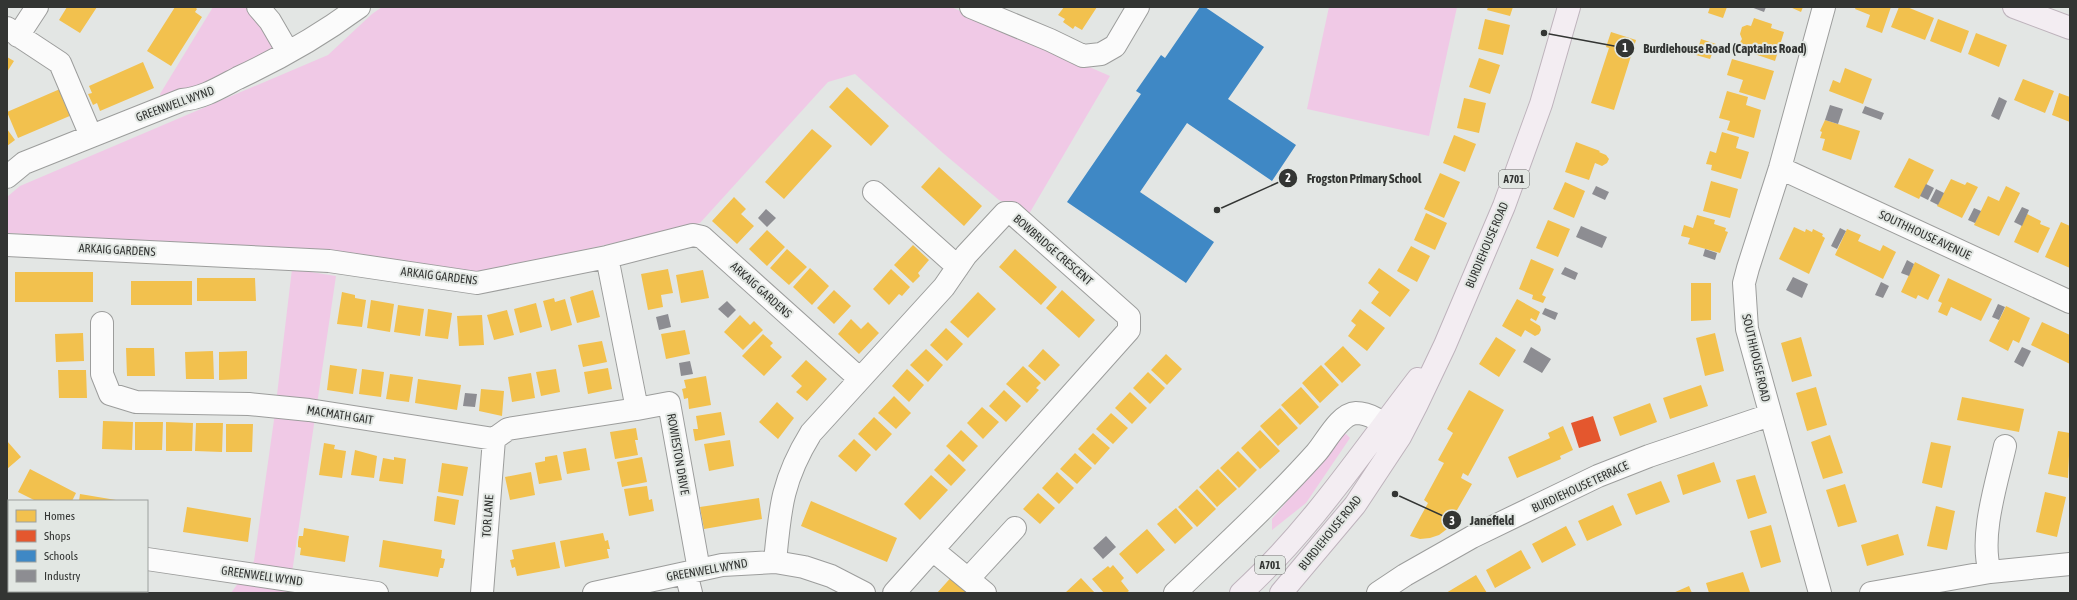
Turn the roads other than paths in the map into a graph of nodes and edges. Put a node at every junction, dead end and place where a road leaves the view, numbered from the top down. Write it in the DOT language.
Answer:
graph roads {
  1 [pos="37,7"];
  2 [pos="258,7"];
  3 [pos="359,7"];
  4 [pos="970,7"];
  5 [pos="1138,7"];
  6 [pos="1569,7"];
  7 [pos="1824,7"];
  8 [pos="2014,7"];
  9 [pos="2040,12"];
  10 [pos="2070,28"];
  11 [pos="13,32"];
  12 [pos="288,52"];
  13 [pos="91,136"];
  14 [pos="1780,168"];
  15 [pos="7,177"];
  16 [pos="874,192"];
  17 [pos="7,245"];
  18 [pos="607,257"];
  19 [pos="958,267"];
  20 [pos="2070,302"];
  21 [pos="102,323"];
  22 [pos="860,379"];
  23 [pos="637,409"];
  24 [pos="1770,416"];
  25 [pos="1392,431"];
  26 [pos="494,439"];
  27 [pos="2005,446"];
  28 [pos="1015,528"];
  29 [pos="934,551"];
  30 [pos="148,559"];
  31 [pos="775,562"];
  32 [pos="2070,564"];
  33 [pos="1990,572"];
  34 [pos="969,578"];
  35 [pos="692,579"];
  36 [pos="377,593"];
  37 [pos="482,593"];
  38 [pos="594,593"];
  39 [pos="864,593"];
  40 [pos="894,593"];
  41 [pos="985,593"];
  42 [pos="1176,593"];
  43 [pos="1241,593"];
  44 [pos="1281,593"];
  45 [pos="1378,593"];
  46 [pos="1820,593"];
  47 [pos="1871,593"];
  1 -- 11 [label="street"];
  2 -- 12 [label="street"];
  3 -- 12 [label="street, GREENWELL WYND"];
  4 -- 5 [label="street"];
  6 -- 25 [label="main road, BURDIEHOUSE ROAD / A701"];
  7 -- 14 [label="street, SOUTHHOUSE ROAD"];
  8 -- 9 [label="main road"];
  9 -- 10 [label="main road"];
  11 -- 13 [label="street"];
  12 -- 13 [label="street, GREENWELL WYND"];
  13 -- 15 [label="street, GREENWELL WYND"];
  14 -- 20 [label="street, SOUTHHOUSE AVENUE"];
  14 -- 24 [label="street, SOUTHHOUSE ROAD"];
  16 -- 19 [label="street"];
  17 -- 18 [label="street, ARKAIG GARDENS"];
  18 -- 22 [label="street, ARKAIG GARDENS"];
  18 -- 23 [label="street"];
  19 -- 22 [label="street, BOWBRIDGE CRESCENT"];
  19 -- 29 [label="street, BOWBRIDGE CRESCENT"];
  21 -- 26 [label="street, MACMATH GAIT"];
  22 -- 31 [label="street, BOWBRIDGE CRESCENT"];
  23 -- 26 [label="street"];
  23 -- 35 [label="street, ROWIESTON DRIVE"];
  24 -- 45 [label="street, BURDIEHOUSE TERRACE"];
  24 -- 46 [label="street, SOUTHHOUSE ROAD"];
  25 -- 42 [label="street"];
  25 -- 43 [label="main road, BURDIEHOUSE ROAD / A701"];
  25 -- 44 [label="main road, BURDIEHOUSE ROAD / A701"];
  26 -- 37 [label="street, TOR LANE"];
  27 -- 33 [label="street"];
  28 -- 34 [label="street"];
  29 -- 34 [label="street"];
  29 -- 40 [label="street, BOWBRIDGE CRESCENT"];
  30 -- 36 [label="street, GREENWELL WYND"];
  31 -- 35 [label="street, GREENWELL WYND"];
  31 -- 39 [label="street, GREENWELL WYND"];
  32 -- 33 [label="street"];
  33 -- 47 [label="street"];
  34 -- 41 [label="street"];
  35 -- 38 [label="street, GREENWELL WYND"];
}
